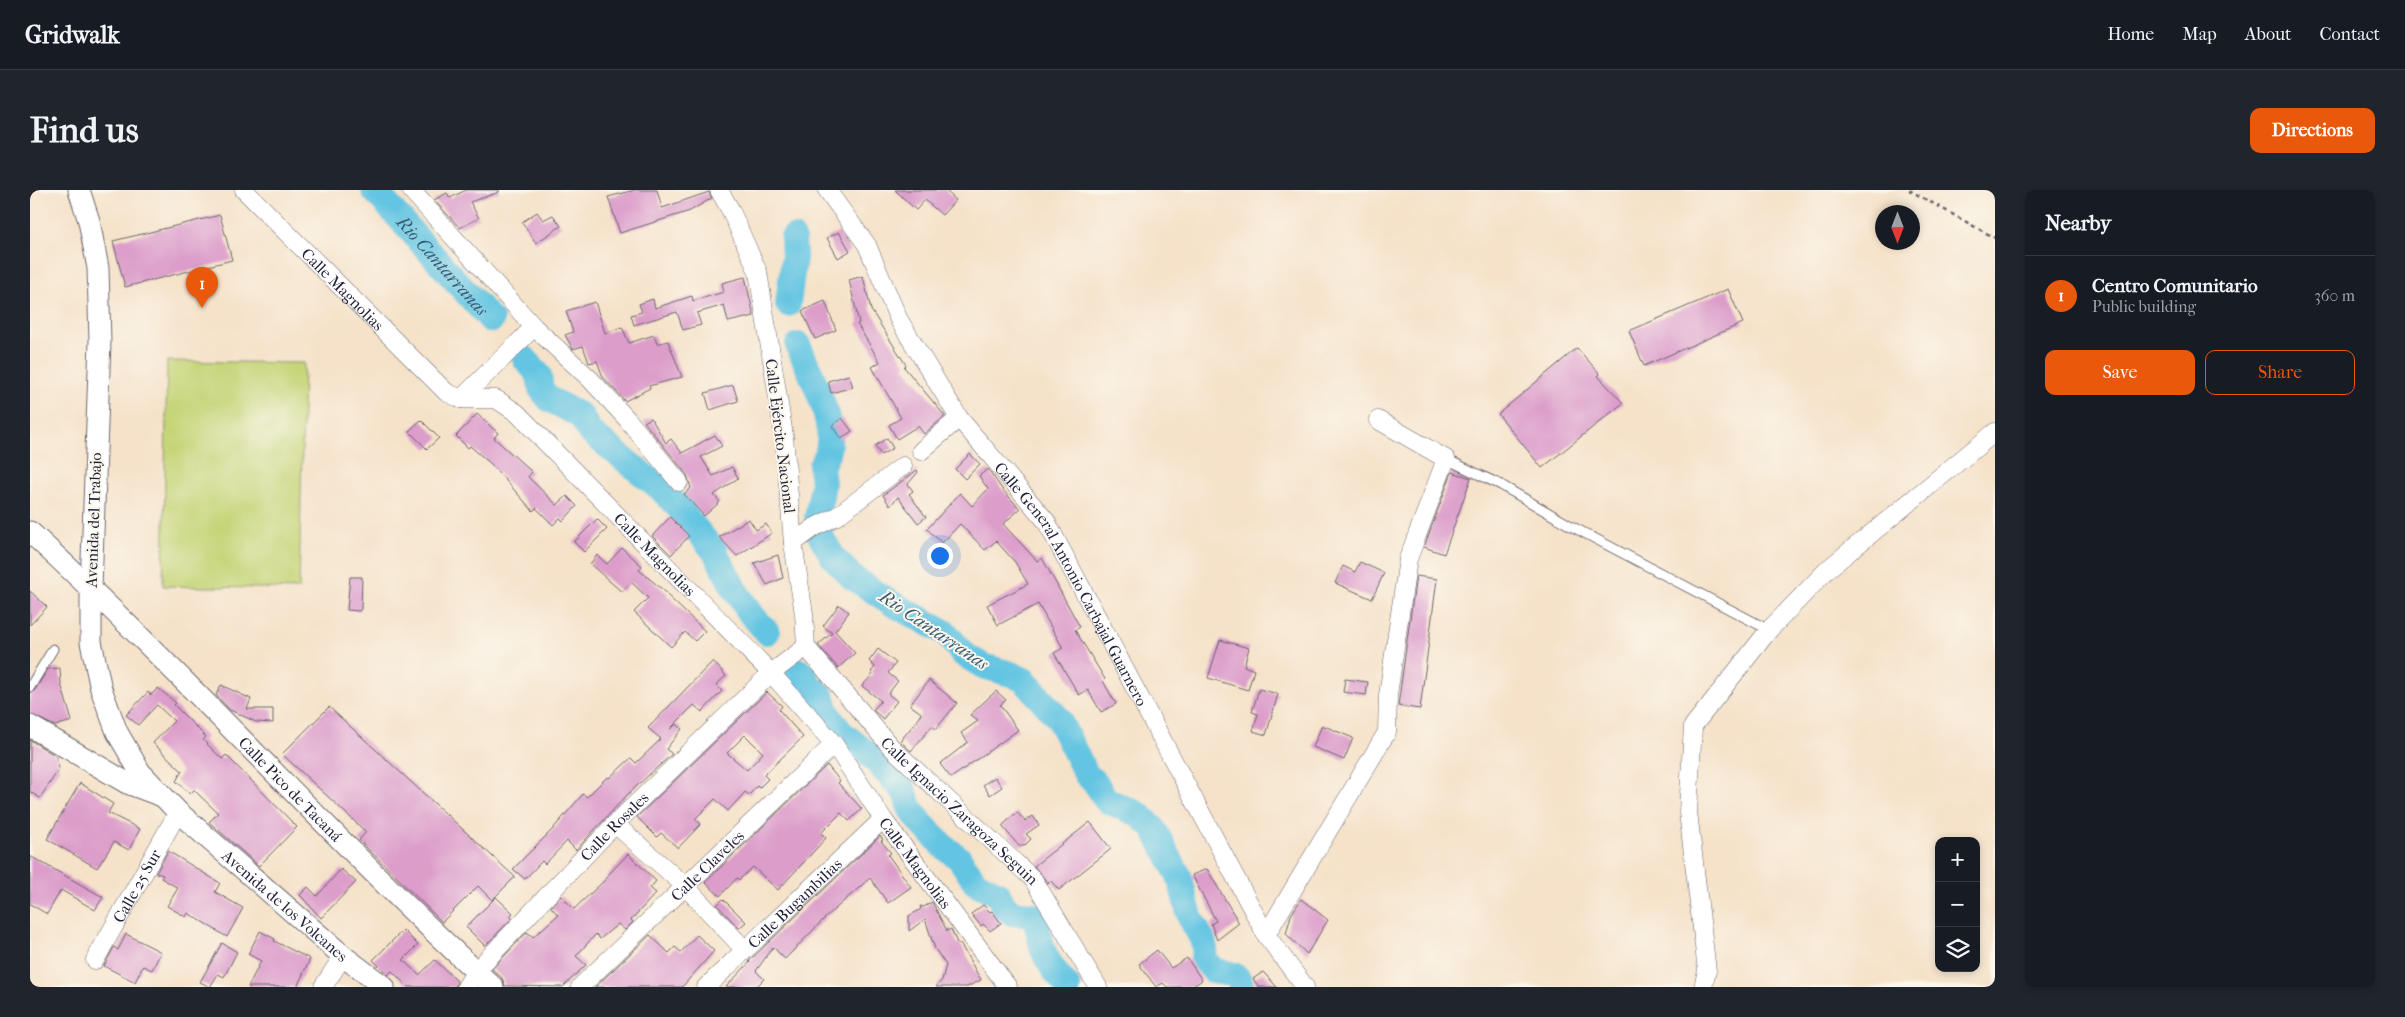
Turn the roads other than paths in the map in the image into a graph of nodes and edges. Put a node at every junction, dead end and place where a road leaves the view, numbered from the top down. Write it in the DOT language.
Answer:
graph roads {
  1 [pos="79,190"];
  2 [pos="244,190"];
  3 [pos="411,190"];
  4 [pos="719,190"];
  5 [pos="827,190"];
  6 [pos="534,327"];
  7 [pos="461,399"];
  8 [pos="959,418"];
  9 [pos="1378,420"];
  10 [pos="1995,432"];
  11 [pos="921,451"];
  12 [pos="1446,459"];
  13 [pos="903,466"];
  14 [pos="679,482"];
  15 [pos="30,532"];
  16 [pos="794,543"];
  17 [pos="91,587"];
  18 [pos="1769,630"];
  19 [pos="806,647"];
  20 [pos="53,649"];
  21 [pos="771,673"];
  22 [pos="30,686"];
  23 [pos="30,726"];
  24 [pos="834,744"];
  25 [pos="163,796"];
  26 [pos="184,817"];
  27 [pos="883,819"];
  28 [pos="616,824"];
  29 [pos="685,886"];
  30 [pos="1266,935"];
  31 [pos="744,950"];
  32 [pos="342,956"];
  33 [pos="95,960"];
  34 [pos="471,979"];
  35 [pos="323,987"];
  36 [pos="384,987"];
  37 [pos="493,987"];
  38 [pos="580,987"];
  39 [pos="706,987"];
  40 [pos="1008,987"];
  41 [pos="1098,987"];
  42 [pos="1305,987"];
  43 [pos="1703,987"];
  1 -- 17 [label="street, Avenida del Trabajo"];
  2 -- 7 [label="street, Calle Magnolias"];
  3 -- 6 [label="street"];
  4 -- 16 [label="street, Calle Ejército Nacional"];
  5 -- 8 [label="street, Calle General Antonio Carbajal Guarnero"];
  6 -- 7 [label="street"];
  6 -- 14 [label="street"];
  7 -- 21 [label="street, Calle Magnolias"];
  8 -- 11 [label="street"];
  8 -- 30 [label="street, Calle General Antonio Carbajal Guarnero"];
  9 -- 12 [label="street"];
  10 -- 18 [label="street"];
  12 -- 18 [label="lane"];
  12 -- 30 [label="street"];
  13 -- 16 [label="street"];
  15 -- 17 [label="street, Calle Pico de Tacaná"];
  16 -- 19 [label="street, Calle Ejército Nacional"];
  17 -- 25 [label="street, Avenida del Trabajo"];
  17 -- 34 [label="street, Calle Pico de Tacaná"];
  18 -- 43 [label="street"];
  19 -- 21 [label="street"];
  19 -- 41 [label="street, Calle Ignacio Zaragoza Seguin"];
  20 -- 22 [label="lane"];
  21 -- 24 [label="street, Calle Magnolias"];
  21 -- 28 [label="street, Calle Rosales"];
  23 -- 25 [label="street"];
  24 -- 27 [label="street, Calle Magnolias"];
  24 -- 29 [label="street, Calle Claveles"];
  25 -- 26 [label="street, Avenida del Trabajo"];
  26 -- 32 [label="street, Avenida de los Volcanes"];
  26 -- 33 [label="street, Calle 25 Sur"];
  27 -- 31 [label="street, Calle Bugambilias"];
  27 -- 40 [label="street, Calle Magnolias"];
  28 -- 29 [label="street"];
  28 -- 34 [label="street, Calle Rosales"];
  29 -- 31 [label="street"];
  29 -- 38 [label="street, Calle Claveles"];
  30 -- 42 [label="street, Calle General Antonio Carbajal Guarnero"];
  31 -- 39 [label="street, Calle Bugambilias"];
  32 -- 35 [label="street"];
  32 -- 36 [label="street, Avenida de los Volcanes"];
  34 -- 37 [label="street, Calle Pico de Tacaná"];
}
